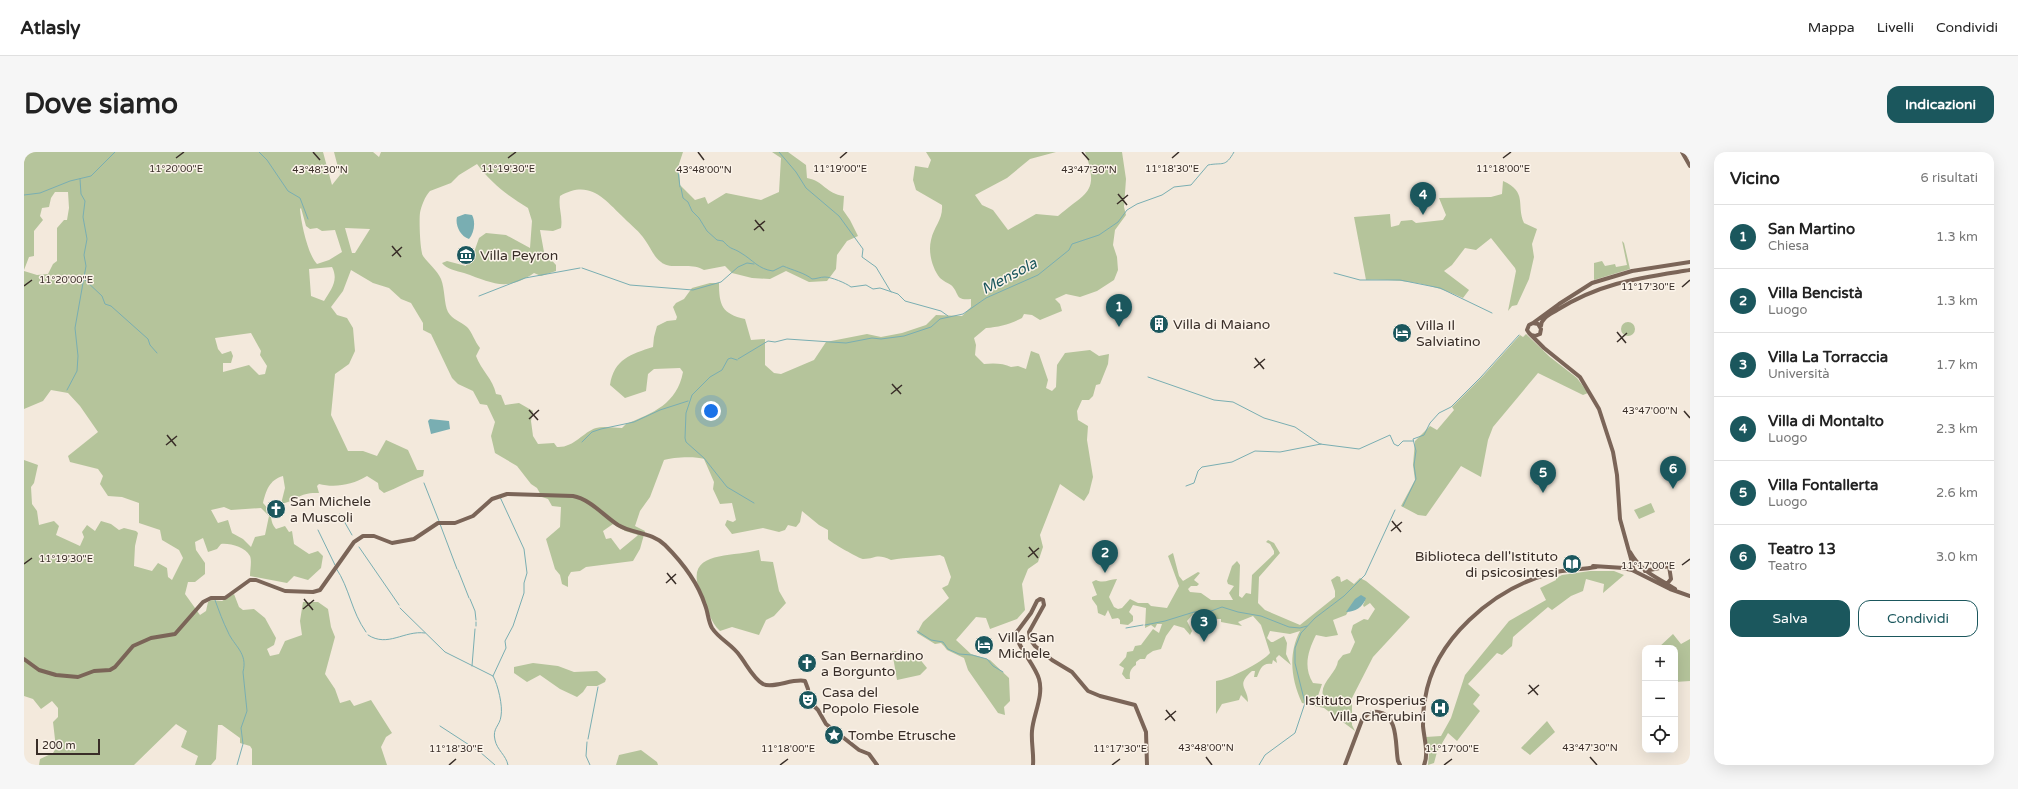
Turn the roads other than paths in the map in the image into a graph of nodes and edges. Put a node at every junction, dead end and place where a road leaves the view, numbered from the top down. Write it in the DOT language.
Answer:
graph roads {
  1 [pos="1682,152"];
  2 [pos="1687,152"];
  3 [pos="1690,156"];
  4 [pos="1690,166"];
  5 [pos="1690,262"];
  6 [pos="1690,270"];
  7 [pos="1533,323"];
  8 [pos="1541,326"];
  9 [pos="1531,335"];
  10 [pos="1537,336"];
  11 [pos="1537,342"];
  12 [pos="1636,566"];
  13 [pos="1622,568"];
  14 [pos="1635,571"];
  15 [pos="1646,571"];
  16 [pos="1666,585"];
  17 [pos="1690,596"];
  18 [pos="24,659"];
  19 [pos="877,765"];
  20 [pos="1033,765"];
  21 [pos="1147,765"];
  22 [pos="1345,765"];
  23 [pos="1400,765"];
  24 [pos="1424,765"];
  1 -- 4 [label="main road"];
  2 -- 3 [label="main road"];
  5 -- 7 [label="main road"];
  6 -- 8 [label="main road"];
  7 -- 8 [label="main road"];
  7 -- 9 [label="main road"];
  8 -- 10 [label="main road"];
  9 -- 10 [label="main road"];
  9 -- 11 [label="main road"];
  10 -- 11 [label="main road"];
  11 -- 12 [label="main road"];
  12 -- 13 [label="main road"];
  12 -- 14 [label="main road"];
  12 -- 15 [label="main road"];
  13 -- 14 [label="main road"];
  13 -- 24 [label="main road"];
  14 -- 16 [label="main road"];
  15 -- 16 [label="main road"];
  15 -- 16 [label="main road"];
  16 -- 17 [label="main road"];
  18 -- 19 [label="main road"];
  20 -- 21 [label="main road"];
  22 -- 23 [label="main road"];
}
